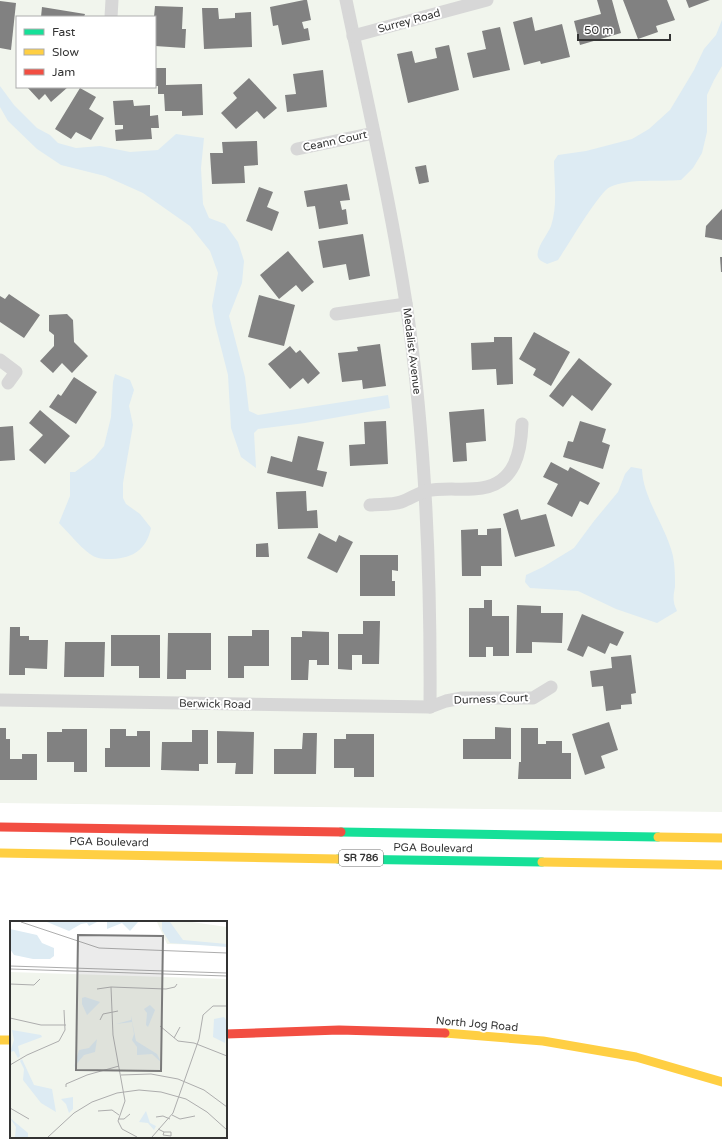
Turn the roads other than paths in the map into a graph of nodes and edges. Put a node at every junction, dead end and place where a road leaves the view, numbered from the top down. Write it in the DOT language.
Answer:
graph roads {
  1 [pos="112,0"];
  2 [pos="346,0"];
  3 [pos="487,0"];
  4 [pos="111,16"];
  5 [pos="354,36"];
  6 [pos="374,133"];
  7 [pos="297,149"];
  8 [pos="406,304"];
  9 [pos="336,314"];
  10 [pos="0,360"];
  11 [pos="8,383"];
  12 [pos="522,424"];
  13 [pos="426,491"];
  14 [pos="370,505"];
  15 [pos="551,687"];
  16 [pos="0,700"];
  17 [pos="430,707"];
  18 [pos="0,827"];
  19 [pos="722,838"];
  20 [pos="0,853"];
  21 [pos="722,865"];
  22 [pos="227,1034"];
  23 [pos="722,1082"];
  1 -- 4 [label="street"];
  2 -- 5 [label="street, Medalist Avenue"];
  3 -- 5 [label="street, Surrey Road"];
  5 -- 6 [label="street, Medalist Avenue"];
  6 -- 7 [label="street, Ceann Court"];
  6 -- 8 [label="street, Medalist Avenue"];
  8 -- 9 [label="street"];
  8 -- 13 [label="street, Medalist Avenue"];
  10 -- 11 [label="street"];
  12 -- 13 [label="street"];
  13 -- 14 [label="street"];
  13 -- 17 [label="street, Medalist Avenue"];
  15 -- 17 [label="street, Durness Court"];
  16 -- 17 [label="street, Berwick Road"];
  18 -- 19 [label="main road, PGA Boulevard"];
  20 -- 21 [label="main road, PGA Boulevard / SR 786"];
  22 -- 23 [label="main road, North Jog Road"];
}
